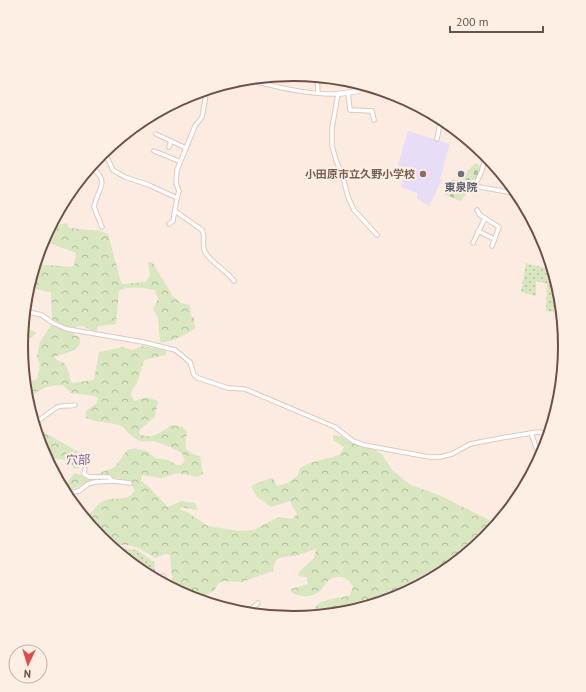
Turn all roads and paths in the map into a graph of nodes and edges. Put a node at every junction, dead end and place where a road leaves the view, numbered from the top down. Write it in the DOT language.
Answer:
graph roads {
  1 [pos="317,82"];
  2 [pos="259,83"];
  3 [pos="263,84"];
  4 [pos="360,89"];
  5 [pos="318,93"];
  6 [pos="348,93"];
  7 [pos="338,94"];
  8 [pos="206,96"];
  9 [pos="374,120"];
  10 [pos="440,126"];
  11 [pos="156,134"];
  12 [pos="437,139"];
  13 [pos="171,141"];
  14 [pos="168,147"];
  15 [pos="186,148"];
  16 [pos="154,151"];
  17 [pos="107,158"];
  18 [pos="179,161"];
  19 [pos="483,162"];
  20 [pos="95,170"];
  21 [pos="508,192"];
  22 [pos="177,198"];
  23 [pos="477,210"];
  24 [pos="175,211"];
  25 [pos="485,218"];
  26 [pos="169,224"];
  27 [pos="102,228"];
  28 [pos="478,231"];
  29 [pos="377,235"];
  30 [pos="494,239"];
  31 [pos="473,243"];
  32 [pos="492,246"];
  33 [pos="234,281"];
  34 [pos="30,312"];
  35 [pos="75,404"];
  36 [pos="38,420"];
  37 [pos="531,433"];
  38 [pos="543,433"];
  39 [pos="537,449"];
  40 [pos="85,469"];
  41 [pos="112,481"];
  42 [pos="130,483"];
  43 [pos="73,492"];
  44 [pos="258,603"];
  45 [pos="253,608"];
  1 -- 5 [label="street"];
  2 -- 3 [label="street"];
  3 -- 5 [label="street"];
  4 -- 6 [label="street"];
  5 -- 7 [label="street"];
  6 -- 7 [label="street"];
  6 -- 9 [label="street"];
  7 -- 29 [label="street"];
  8 -- 15 [label="street"];
  10 -- 12 [label="street"];
  11 -- 13 [label="street"];
  13 -- 14 [label="street"];
  13 -- 15 [label="street"];
  15 -- 18 [label="street"];
  16 -- 18 [label="street"];
  17 -- 22 [label="street"];
  18 -- 22 [label="street"];
  19 -- 21 [label="street"];
  20 -- 27 [label="street"];
  22 -- 24 [label="street"];
  23 -- 25 [label="street"];
  24 -- 26 [label="street"];
  24 -- 33 [label="street"];
  25 -- 28 [label="street"];
  25 -- 30 [label="street"];
  28 -- 30 [label="street"];
  28 -- 31 [label="street"];
  30 -- 32 [label="street"];
  34 -- 37 [label="street"];
  35 -- 36 [label="street"];
  37 -- 38 [label="street"];
  37 -- 39 [label="street"];
  40 -- 41 [label="street"];
  41 -- 42 [label="street"];
  41 -- 43 [label="street"];
  44 -- 45 [label="street"];
}
